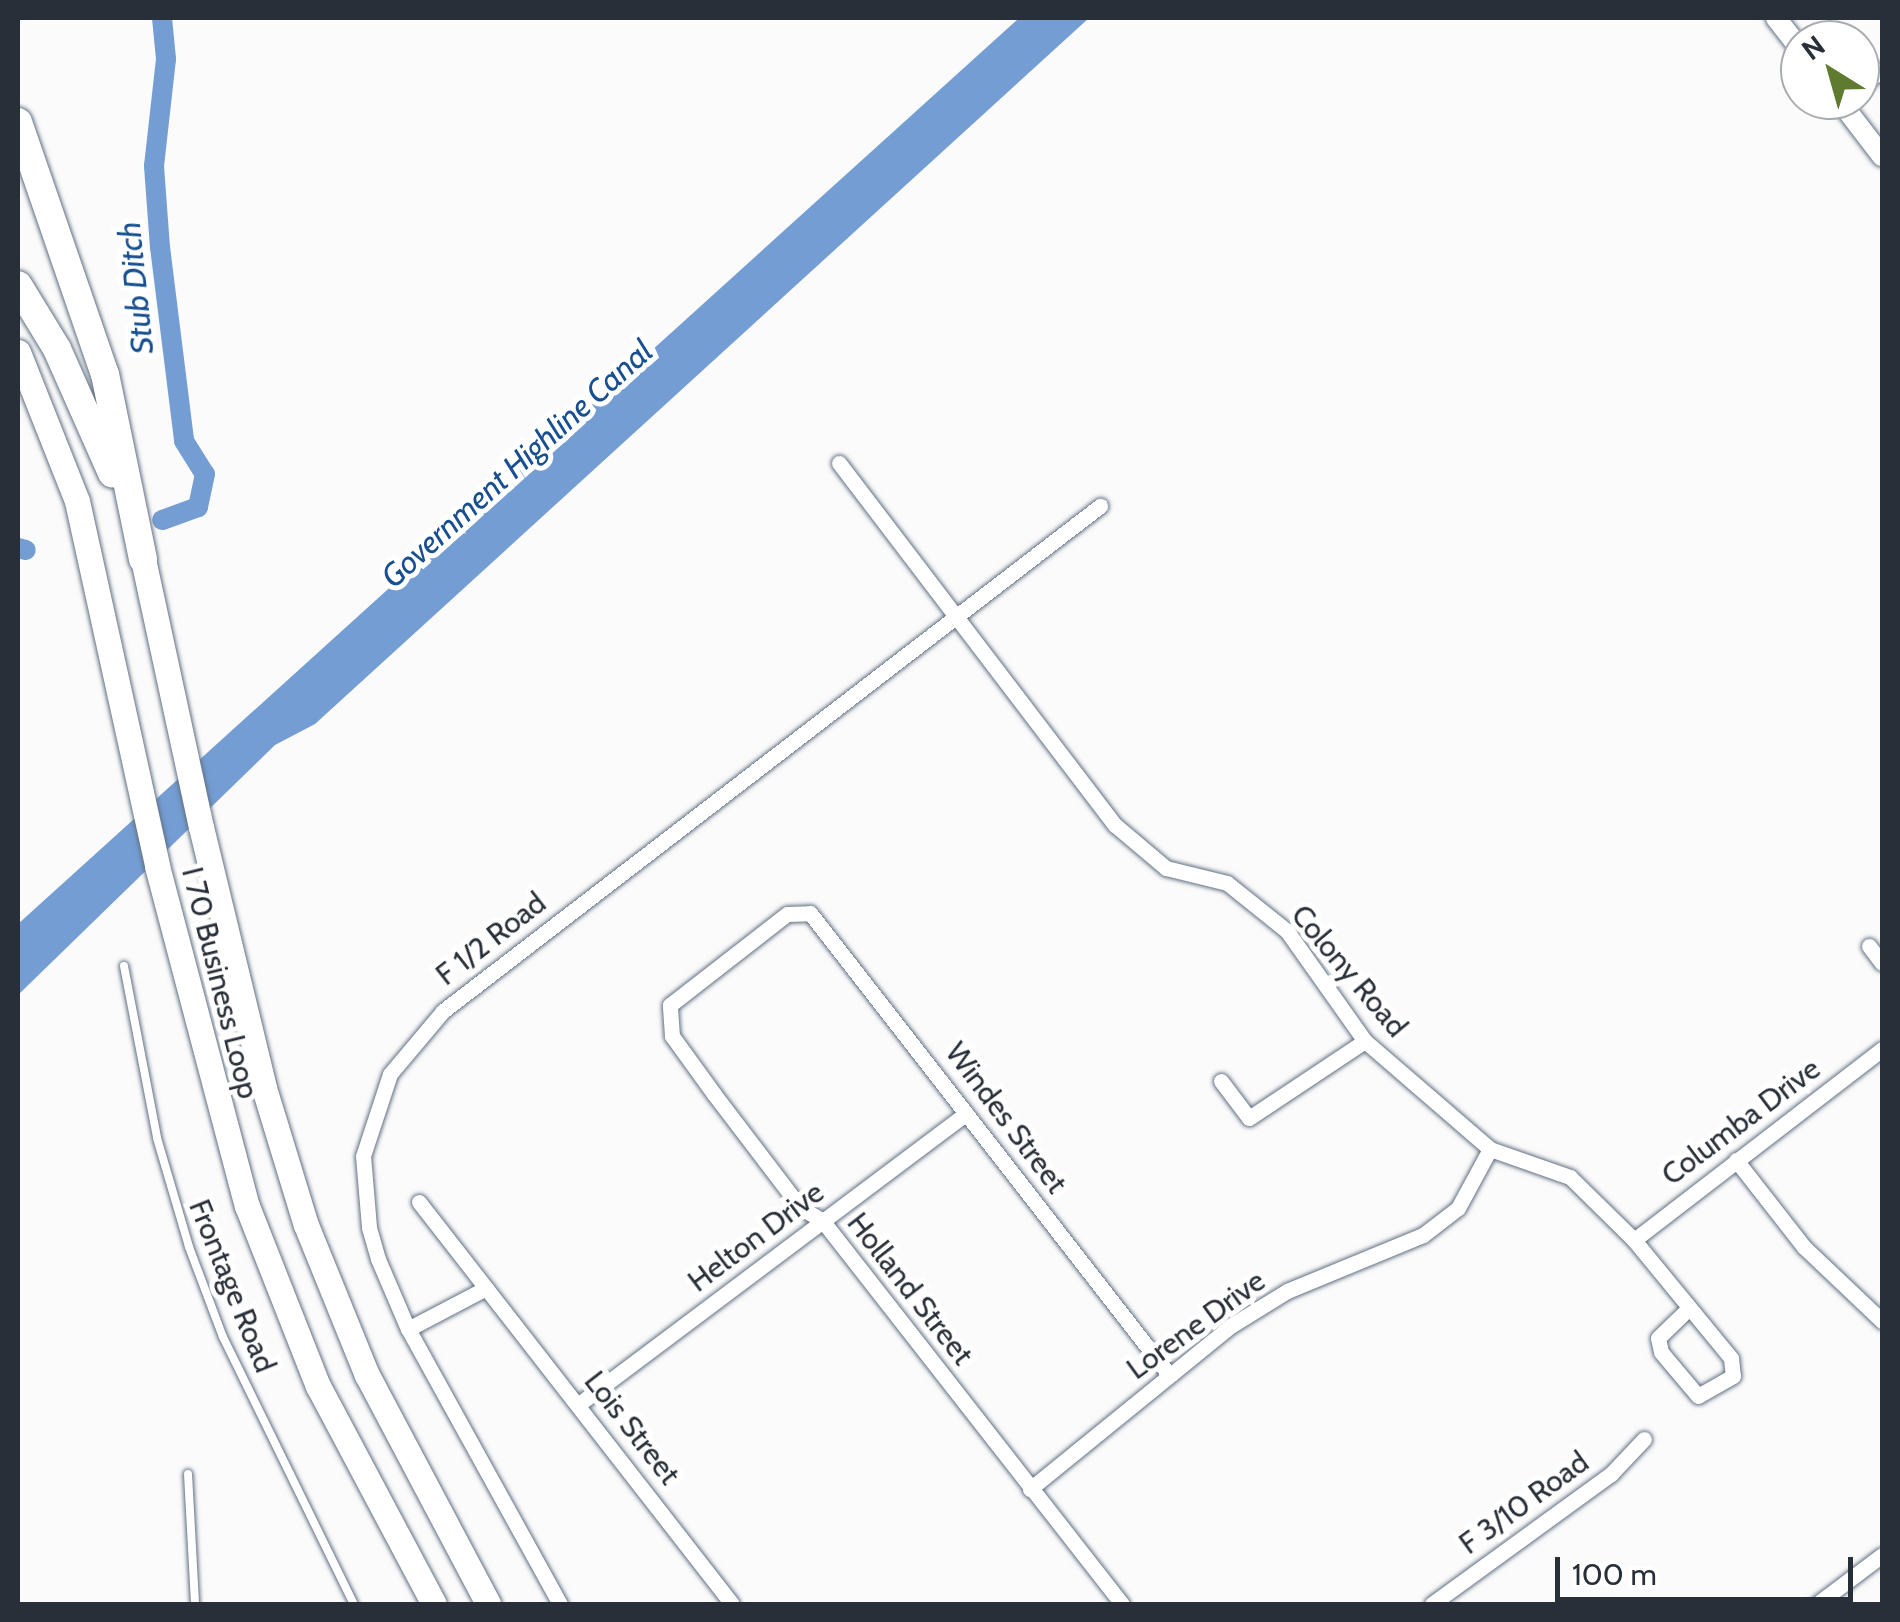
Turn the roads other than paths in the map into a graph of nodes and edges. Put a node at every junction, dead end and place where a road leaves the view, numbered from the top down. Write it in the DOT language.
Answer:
graph roads {
  1 [pos="1855,120"];
  2 [pos="18,122"];
  3 [pos="1882,156"];
  4 [pos="18,285"];
  5 [pos="18,352"];
  6 [pos="839,463"];
  7 [pos="1100,506"];
  8 [pos="144,559"];
  9 [pos="954,617"];
  10 [pos="787,914"];
  11 [pos="1869,946"];
  12 [pos="1882,963"];
  13 [pos="124,966"];
  14 [pos="1366,1041"];
  15 [pos="1882,1049"];
  16 [pos="1221,1080"];
  17 [pos="966,1113"];
  18 [pos="1490,1149"];
  19 [pos="1736,1160"];
  20 [pos="419,1202"];
  21 [pos="822,1221"];
  22 [pos="1634,1240"];
  23 [pos="486,1288"];
  24 [pos="1686,1311"];
  25 [pos="1882,1320"];
  26 [pos="408,1330"];
  27 [pos="1170,1376"];
  28 [pos="579,1404"];
  29 [pos="1644,1439"];
  30 [pos="188,1474"];
  31 [pos="1030,1489"];
  32 [pos="403,1549"];
  33 [pos="1882,1554"];
  34 [pos="194,1604"];
  35 [pos="354,1604"];
  36 [pos="418,1604"];
  37 [pos="434,1604"];
  38 [pos="488,1604"];
  39 [pos="560,1604"];
  40 [pos="732,1604"];
  41 [pos="1122,1604"];
  42 [pos="1432,1604"];
  43 [pos="1817,1604"];
  1 -- 3 [label="street"];
  2 -- 8 [label="highway"];
  4 -- 8 [label="highway"];
  5 -- 32 [label="main road, I 70 Business Loop"];
  6 -- 9 [label="street, Colony Road"];
  7 -- 9 [label="street, F 1/2 Road"];
  8 -- 38 [label="main road, I 70 Business Loop"];
  9 -- 14 [label="street, Colony Road"];
  9 -- 26 [label="street, F 1/2 Road"];
  10 -- 17 [label="street, Windes Street"];
  10 -- 21 [label="street, Holland Street"];
  11 -- 12 [label="street"];
  13 -- 35 [label="lane, Frontage Road"];
  14 -- 16 [label="street"];
  14 -- 18 [label="street, Colony Road"];
  15 -- 19 [label="street, Columba Drive"];
  17 -- 21 [label="street, Helton Drive"];
  17 -- 27 [label="street, Windes Street"];
  18 -- 22 [label="street, Colony Road"];
  18 -- 27 [label="street, Lorene Drive"];
  19 -- 22 [label="street, Columba Drive"];
  19 -- 25 [label="street"];
  20 -- 23 [label="street, Lois Street"];
  21 -- 28 [label="street, Helton Drive"];
  21 -- 31 [label="street, Holland Street"];
  22 -- 24 [label="street, Colony Road"];
  23 -- 26 [label="street"];
  23 -- 28 [label="street, Lois Street"];
  24 -- 24 [label="street, Colony Road"];
  26 -- 39 [label="street, F 1/2 Road"];
  27 -- 31 [label="street, Lorene Drive"];
  28 -- 40 [label="street, Lois Street"];
  29 -- 42 [label="street, F 3/10 Road"];
  30 -- 34 [label="lane"];
  31 -- 41 [label="street, Holland Street"];
  32 -- 36 [label="main road"];
  32 -- 37 [label="main road, I 70 Business Loop"];
  33 -- 43 [label="street"];
}
